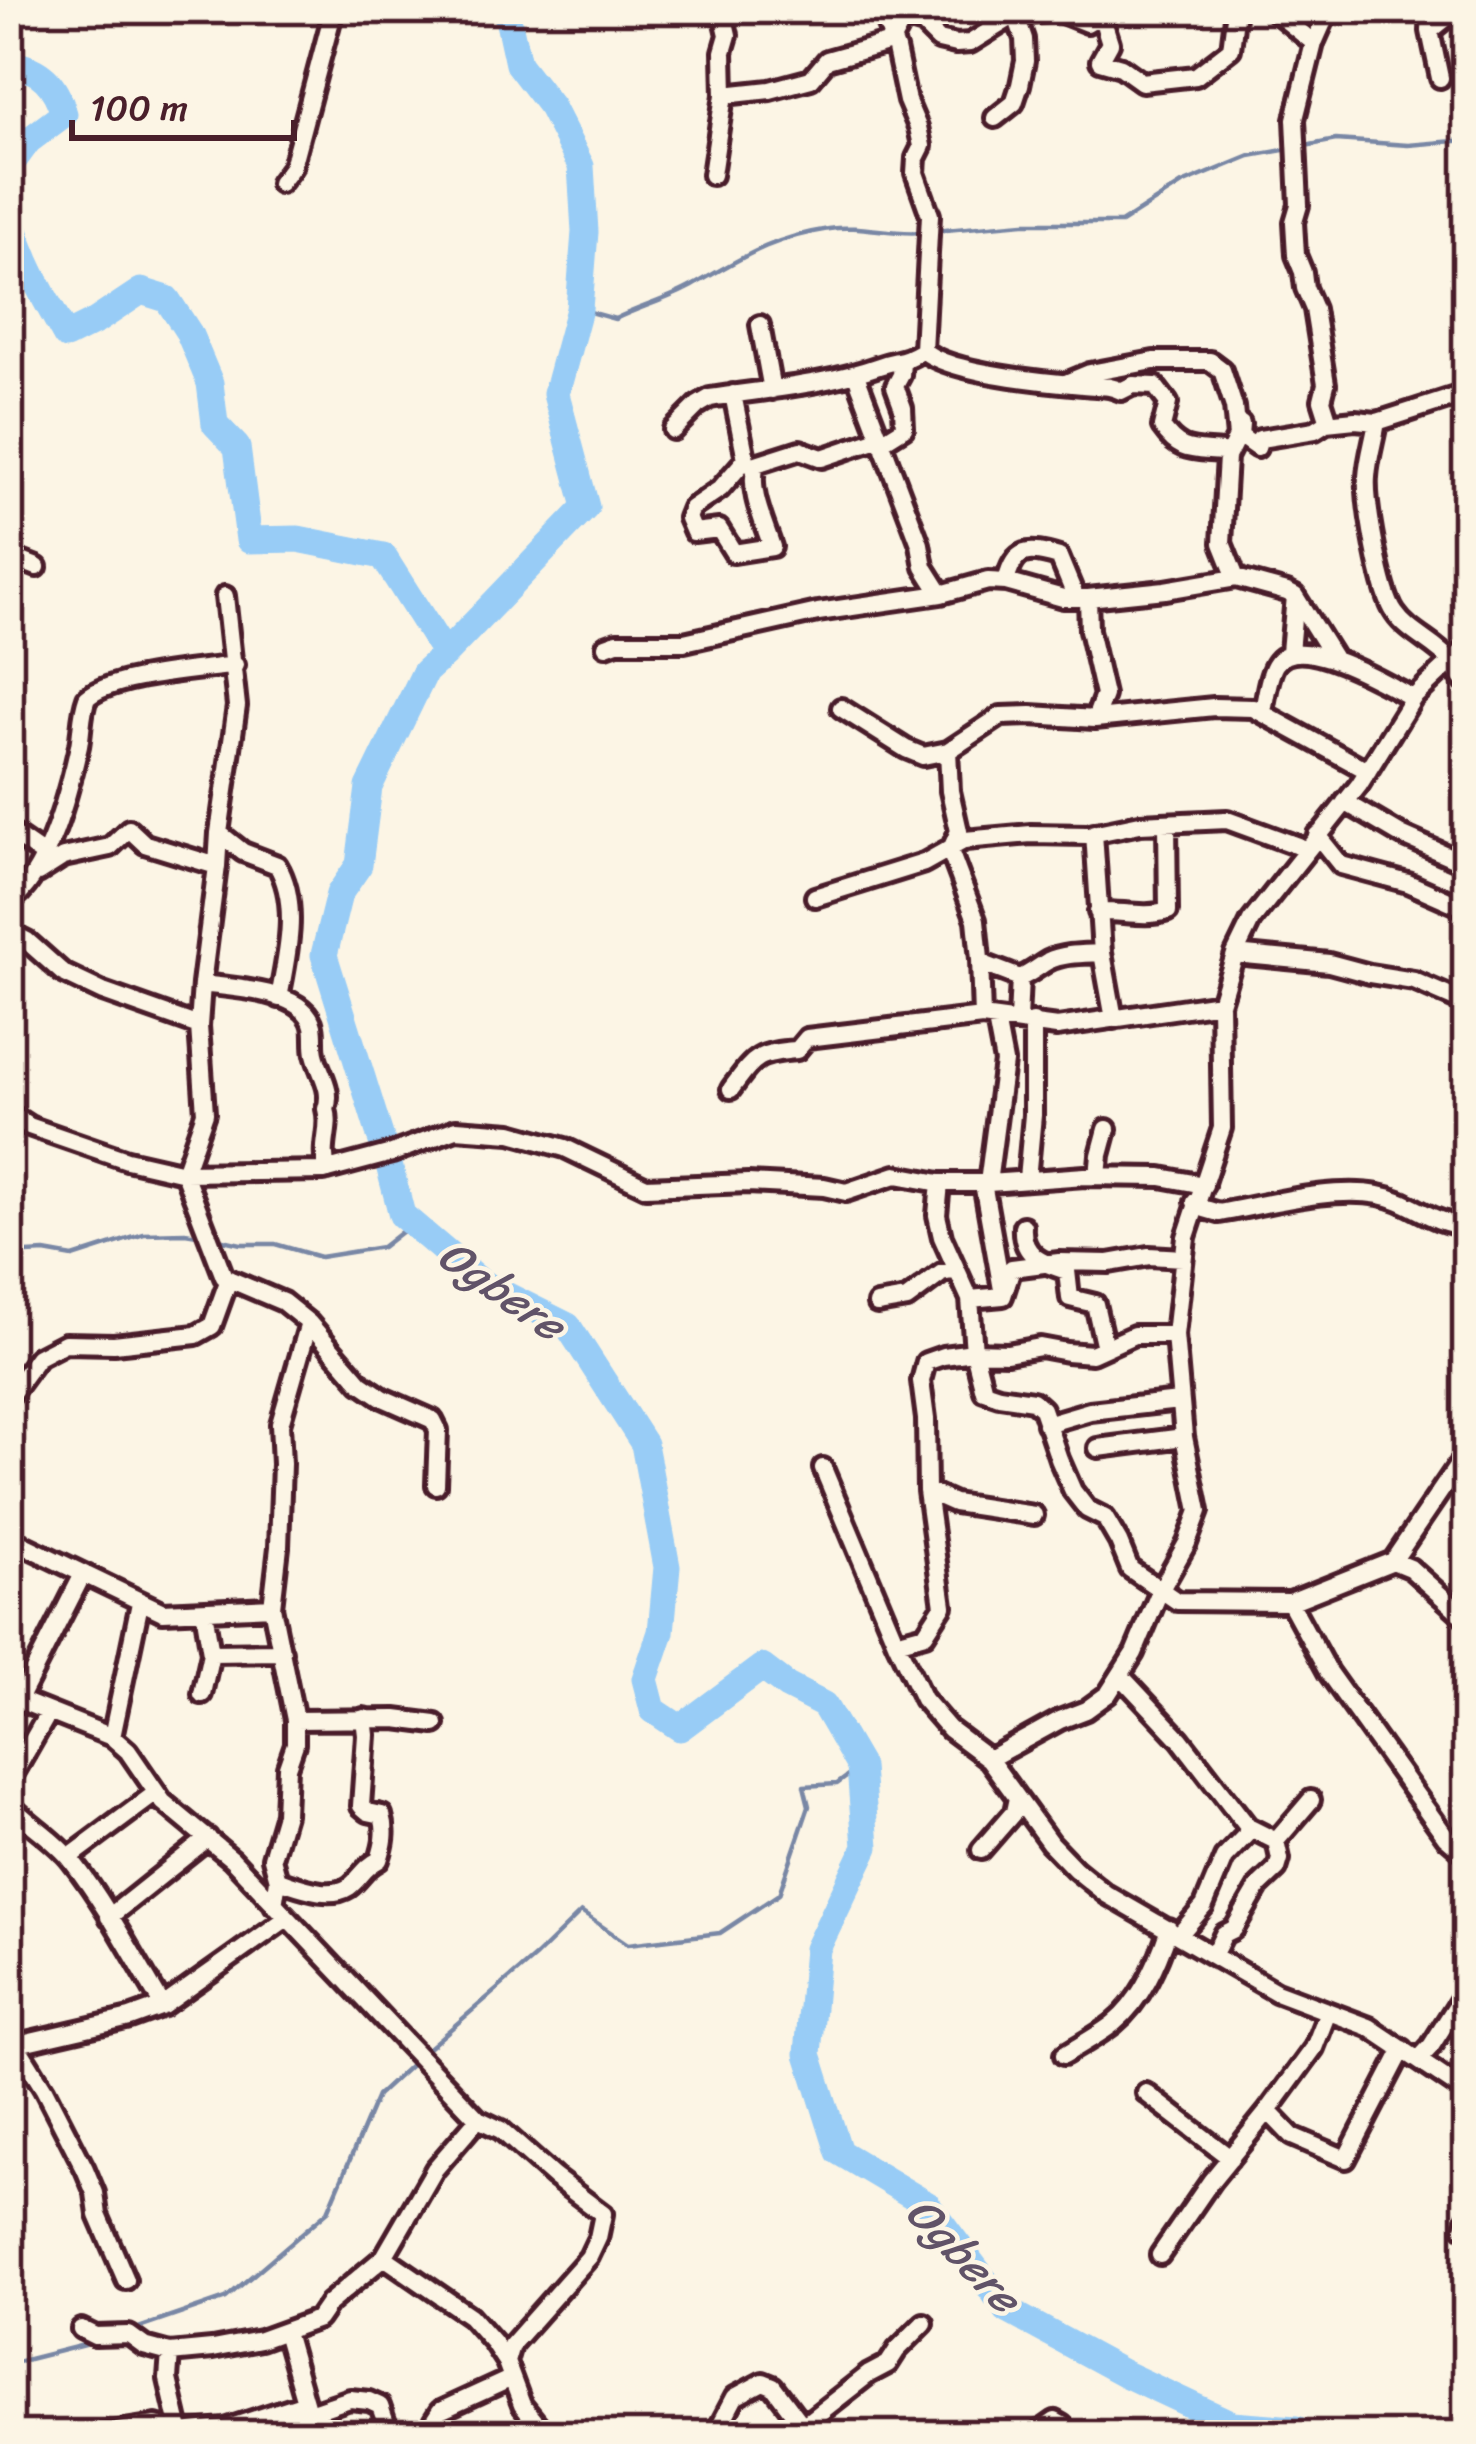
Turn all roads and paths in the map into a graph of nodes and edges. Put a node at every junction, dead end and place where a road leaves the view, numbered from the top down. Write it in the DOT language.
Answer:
graph roads {
  1 [pos="334,9"];
  2 [pos="722,9"];
  3 [pos="881,9"];
  4 [pos="1236,9"];
  5 [pos="1272,9"];
  6 [pos="1329,9"];
  7 [pos="1400,9"];
  8 [pos="1428,9"];
  9 [pos="1457,9"];
  10 [pos="1057,10"];
  11 [pos="1014,12"];
  12 [pos="1430,31"];
  13 [pos="891,42"];
  14 [pos="1314,43"];
  15 [pos="1440,78"];
  16 [pos="724,95"];
  17 [pos="995,118"];
  18 [pos="712,175"];
  19 [pos="280,183"];
  20 [pos="760,325"];
  21 [pos="923,350"];
  22 [pos="902,363"];
  23 [pos="856,375"];
  24 [pos="1066,383"];
  25 [pos="772,390"];
  26 [pos="1467,393"];
  27 [pos="734,394"];
  28 [pos="1234,407"];
  29 [pos="1377,422"];
  30 [pos="1326,423"];
  31 [pos="673,430"];
  32 [pos="879,441"];
  33 [pos="1227,457"];
  34 [pos="9,556"];
  35 [pos="37,567"];
  36 [pos="1236,578"];
  37 [pos="1006,582"];
  38 [pos="941,593"];
  39 [pos="225,596"];
  40 [pos="1295,596"];
  41 [pos="1082,598"];
  42 [pos="606,646"];
  43 [pos="1467,647"];
  44 [pos="1289,652"];
  45 [pos="1335,660"];
  46 [pos="1450,661"];
  47 [pos="235,665"];
  48 [pos="1467,684"];
  49 [pos="1413,698"];
  50 [pos="841,709"];
  51 [pos="1263,711"];
  52 [pos="1095,718"];
  53 [pos="948,751"];
  54 [pos="1368,771"];
  55 [pos="1346,802"];
  56 [pos="1167,824"];
  57 [pos="9,831"];
  58 [pos="219,833"];
  59 [pos="1094,833"];
  60 [pos="958,840"];
  61 [pos="1312,842"];
  62 [pos="44,856"];
  63 [pos="1467,864"];
  64 [pos="218,866"];
  65 [pos="32,877"];
  66 [pos="815,897"];
  67 [pos="9,902"];
  68 [pos="1467,908"];
  69 [pos="1098,912"];
  70 [pos="9,932"];
  71 [pos="1102,953"];
  72 [pos="1235,954"];
  73 [pos="980,959"];
  74 [pos="1020,978"];
  75 [pos="202,984"];
  76 [pos="279,998"];
  77 [pos="1220,1004"];
  78 [pos="1467,1004"];
  79 [pos="989,1018"];
  80 [pos="1114,1018"];
  81 [pos="1026,1021"];
  82 [pos="199,1026"];
  83 [pos="731,1089"];
  84 [pos="9,1113"];
  85 [pos="1107,1129"];
  86 [pos="328,1170"];
  87 [pos="184,1173"];
  88 [pos="1098,1176"];
  89 [pos="1028,1179"];
  90 [pos="985,1183"];
  91 [pos="940,1184"];
  92 [pos="1200,1194"];
  93 [pos="1023,1226"];
  94 [pos="1467,1226"];
  95 [pos="1184,1258"];
  96 [pos="1045,1264"];
  97 [pos="957,1270"];
  98 [pos="229,1279"];
  99 [pos="1003,1296"];
  100 [pos="970,1299"];
  101 [pos="877,1304"];
  102 [pos="309,1323"];
  103 [pos="1175,1335"];
  104 [pos="1105,1348"];
  105 [pos="974,1352"];
  106 [pos="9,1397"];
  107 [pos="1179,1401"];
  108 [pos="1046,1424"];
  109 [pos="1184,1437"];
  110 [pos="1098,1448"];
  111 [pos="1467,1452"];
  112 [pos="823,1468"];
  113 [pos="436,1485"];
  114 [pos="927,1491"];
  115 [pos="1034,1516"];
  116 [pos="9,1538"];
  117 [pos="1402,1560"];
  118 [pos="83,1574"];
  119 [pos="1160,1592"];
  120 [pos="1290,1602"];
  121 [pos="140,1603"];
  122 [pos="272,1607"];
  123 [pos="204,1611"];
  124 [pos="1467,1619"];
  125 [pos="896,1642"];
  126 [pos="282,1652"];
  127 [pos="211,1653"];
  128 [pos="1120,1675"];
  129 [pos="202,1694"];
  130 [pos="14,1698"];
  131 [pos="50,1712"];
  132 [pos="364,1718"];
  133 [pos="296,1720"];
  134 [pos="435,1724"];
  135 [pos="112,1737"];
  136 [pos="989,1759"];
  137 [pos="9,1782"];
  138 [pos="156,1792"];
  139 [pos="1017,1798"];
  140 [pos="1311,1800"];
  141 [pos="9,1804"];
  142 [pos="1248,1827"];
  143 [pos="208,1838"];
  144 [pos="1276,1841"];
  145 [pos="981,1850"];
  146 [pos="1467,1855"];
  147 [pos="70,1857"];
  148 [pos="278,1880"];
  149 [pos="281,1912"];
  150 [pos="110,1917"];
  151 [pos="1174,1932"];
  152 [pos="1214,1954"];
  153 [pos="1467,1989"];
  154 [pos="163,2006"];
  155 [pos="1328,2012"];
  156 [pos="13,2045"];
  157 [pos="1411,2054"];
  158 [pos="1064,2055"];
  159 [pos="1146,2093"];
  160 [pos="1467,2093"];
  161 [pos="1268,2111"];
  162 [pos="478,2119"];
  163 [pos="1230,2158"];
  164 [pos="1160,2255"];
  165 [pos="384,2257"];
  166 [pos="126,2280"];
  167 [pos="924,2323"];
  168 [pos="81,2330"];
  169 [pos="284,2332"];
  170 [pos="170,2353"];
  171 [pos="509,2370"];
  172 [pos="308,2409"];
  173 [pos="1062,2426"];
  174 [pos="807,2430"];
  175 [pos="180,2434"];
  176 [pos="93,2435"];
  177 [pos="278,2435"];
  178 [pos="390,2435"];
  179 [pos="433,2435"];
  180 [pos="546,2435"];
  181 [pos="715,2435"];
  182 [pos="1035,2435"];
  1 -- 19 [label="street"];
  2 -- 16 [label="street"];
  3 -- 13 [label="street"];
  4 -- 10 [label="street"];
  5 -- 14 [label="street"];
  6 -- 14 [label="street"];
  7 -- 8 [label="street"];
  8 -- 12 [label="street"];
  9 -- 12 [label="street"];
  10 -- 11 [label="street"];
  11 -- 13 [label="street"];
  11 -- 17 [label="street"];
  12 -- 15 [label="street"];
  13 -- 16 [label="street"];
  13 -- 21 [label="street"];
  14 -- 30 [label="street"];
  16 -- 18 [label="street"];
  20 -- 25 [label="street"];
  21 -- 22 [label="street"];
  21 -- 24 [label="street"];
  22 -- 23 [label="street"];
  22 -- 32 [label="street"];
  23 -- 25 [label="street"];
  23 -- 32 [label="street"];
  24 -- 28 [label="street"];
  24 -- 33 [label="street"];
  25 -- 27 [label="street"];
  26 -- 29 [label="street"];
  27 -- 31 [label="street"];
  27 -- 32 [label="street"];
  28 -- 30 [label="street"];
  28 -- 33 [label="street"];
  29 -- 30 [label="street"];
  29 -- 46 [label="street"];
  32 -- 38 [label="street"];
  33 -- 36 [label="street"];
  34 -- 35 [label="street"];
  36 -- 40 [label="street"];
  36 -- 41 [label="street"];
  37 -- 38 [label="street"];
  37 -- 41 [label="street"];
  37 -- 41 [label="street"];
  38 -- 42 [label="street"];
  39 -- 47 [label="street"];
  40 -- 44 [label="street"];
  40 -- 45 [label="street"];
  41 -- 52 [label="street"];
  43 -- 46 [label="street"];
  44 -- 45 [label="street"];
  44 -- 51 [label="street"];
  45 -- 49 [label="street"];
  46 -- 48 [label="street"];
  46 -- 49 [label="street"];
  47 -- 58 [label="street"];
  47 -- 62 [label="street"];
  49 -- 54 [label="street"];
  50 -- 53 [label="street"];
  51 -- 52 [label="street"];
  51 -- 54 [label="street"];
  52 -- 53 [label="street"];
  53 -- 60 [label="street"];
  54 -- 55 [label="street"];
  55 -- 61 [label="street"];
  55 -- 63 [label="street"];
  56 -- 59 [label="street"];
  56 -- 61 [label="street"];
  56 -- 69 [label="street"];
  57 -- 62 [label="street"];
  58 -- 64 [label="street"];
  58 -- 76 [label="street"];
  59 -- 60 [label="street"];
  59 -- 69 [label="street"];
  60 -- 66 [label="street"];
  60 -- 73 [label="street"];
  61 -- 68 [label="street"];
  61 -- 72 [label="street"];
  62 -- 65 [label="street"];
  64 -- 65 [label="street"];
  64 -- 75 [label="street"];
  65 -- 67 [label="street"];
  69 -- 71 [label="street"];
  70 -- 82 [label="street"];
  71 -- 74 [label="street"];
  71 -- 80 [label="street"];
  72 -- 77 [label="street"];
  72 -- 78 [label="street"];
  73 -- 74 [label="street"];
  73 -- 79 [label="street"];
  74 -- 81 [label="street"];
  75 -- 76 [label="street"];
  75 -- 82 [label="street"];
  76 -- 86 [label="street"];
  77 -- 80 [label="street"];
  77 -- 92 [label="street"];
  79 -- 81 [label="street"];
  79 -- 83 [label="street"];
  79 -- 90 [label="street"];
  80 -- 81 [label="street"];
  81 -- 89 [label="street"];
  82 -- 87 [label="street"];
  84 -- 87 [label="street"];
  85 -- 88 [label="street"];
  86 -- 87 [label="street"];
  86 -- 91 [label="street"];
  87 -- 98 [label="street"];
  88 -- 89 [label="street"];
  88 -- 92 [label="street"];
  89 -- 90 [label="street"];
  90 -- 91 [label="street"];
  90 -- 99 [label="street"];
  91 -- 97 [label="street"];
  92 -- 94 [label="street"];
  92 -- 95 [label="street"];
  93 -- 96 [label="street"];
  95 -- 96 [label="street"];
  95 -- 103 [label="street"];
  96 -- 99 [label="street"];
  96 -- 104 [label="street"];
  97 -- 100 [label="street"];
  97 -- 101 [label="street"];
  98 -- 102 [label="street"];
  98 -- 106 [label="street"];
  99 -- 100 [label="street"];
  100 -- 105 [label="street"];
  102 -- 113 [label="street"];
  102 -- 122 [label="street"];
  103 -- 104 [label="street"];
  103 -- 107 [label="street"];
  104 -- 105 [label="street"];
  105 -- 108 [label="street"];
  105 -- 114 [label="street"];
  107 -- 108 [label="street"];
  107 -- 109 [label="street"];
  108 -- 119 [label="street"];
  109 -- 110 [label="street"];
  109 -- 119 [label="street"];
  111 -- 117 [label="street"];
  112 -- 125 [label="street"];
  114 -- 115 [label="street"];
  114 -- 125 [label="street"];
  116 -- 118 [label="street"];
  117 -- 120 [label="street"];
  117 -- 124 [label="street"];
  118 -- 121 [label="street"];
  118 -- 130 [label="street"];
  119 -- 120 [label="street"];
  119 -- 128 [label="street"];
  120 -- 146 [label="street"];
  121 -- 123 [label="street"];
  121 -- 135 [label="street"];
  122 -- 123 [label="street"];
  122 -- 126 [label="street"];
  123 -- 127 [label="street"];
  125 -- 136 [label="street"];
  126 -- 127 [label="street"];
  126 -- 133 [label="street"];
  127 -- 129 [label="street"];
  128 -- 136 [label="street"];
  128 -- 142 [label="street"];
  130 -- 131 [label="street"];
  131 -- 135 [label="street"];
  131 -- 137 [label="street"];
  132 -- 133 [label="street"];
  132 -- 134 [label="street"];
  132 -- 148 [label="street"];
  133 -- 148 [label="street"];
  135 -- 138 [label="street"];
  136 -- 139 [label="street"];
  138 -- 143 [label="street"];
  138 -- 147 [label="street"];
  139 -- 145 [label="street"];
  139 -- 151 [label="street"];
  140 -- 144 [label="street"];
  141 -- 147 [label="street"];
  142 -- 144 [label="street"];
  142 -- 151 [label="street"];
  143 -- 149 [label="street"];
  143 -- 150 [label="street"];
  144 -- 152 [label="street"];
  147 -- 150 [label="street"];
  148 -- 149 [label="street"];
  149 -- 154 [label="street"];
  149 -- 162 [label="street"];
  150 -- 154 [label="street"];
  151 -- 152 [label="street"];
  151 -- 158 [label="street"];
  152 -- 155 [label="street"];
  153 -- 157 [label="street"];
  154 -- 156 [label="street"];
  155 -- 157 [label="street"];
  155 -- 161 [label="street"];
  156 -- 166 [label="street"];
  157 -- 160 [label="street"];
  157 -- 161 [label="street"];
  159 -- 163 [label="street"];
  161 -- 163 [label="street"];
  162 -- 165 [label="street"];
  162 -- 171 [label="street"];
  163 -- 164 [label="street"];
  165 -- 169 [label="street"];
  165 -- 171 [label="street"];
  167 -- 174 [label="street"];
  168 -- 170 [label="street"];
  169 -- 170 [label="street"];
  169 -- 172 [label="street"];
  170 -- 175 [label="street"];
  171 -- 179 [label="street"];
  171 -- 180 [label="street"];
  172 -- 175 [label="street"];
  172 -- 177 [label="street"];
  172 -- 178 [label="street"];
  173 -- 182 [label="street"];
  174 -- 181 [label="street"];
  175 -- 176 [label="street"];
}
